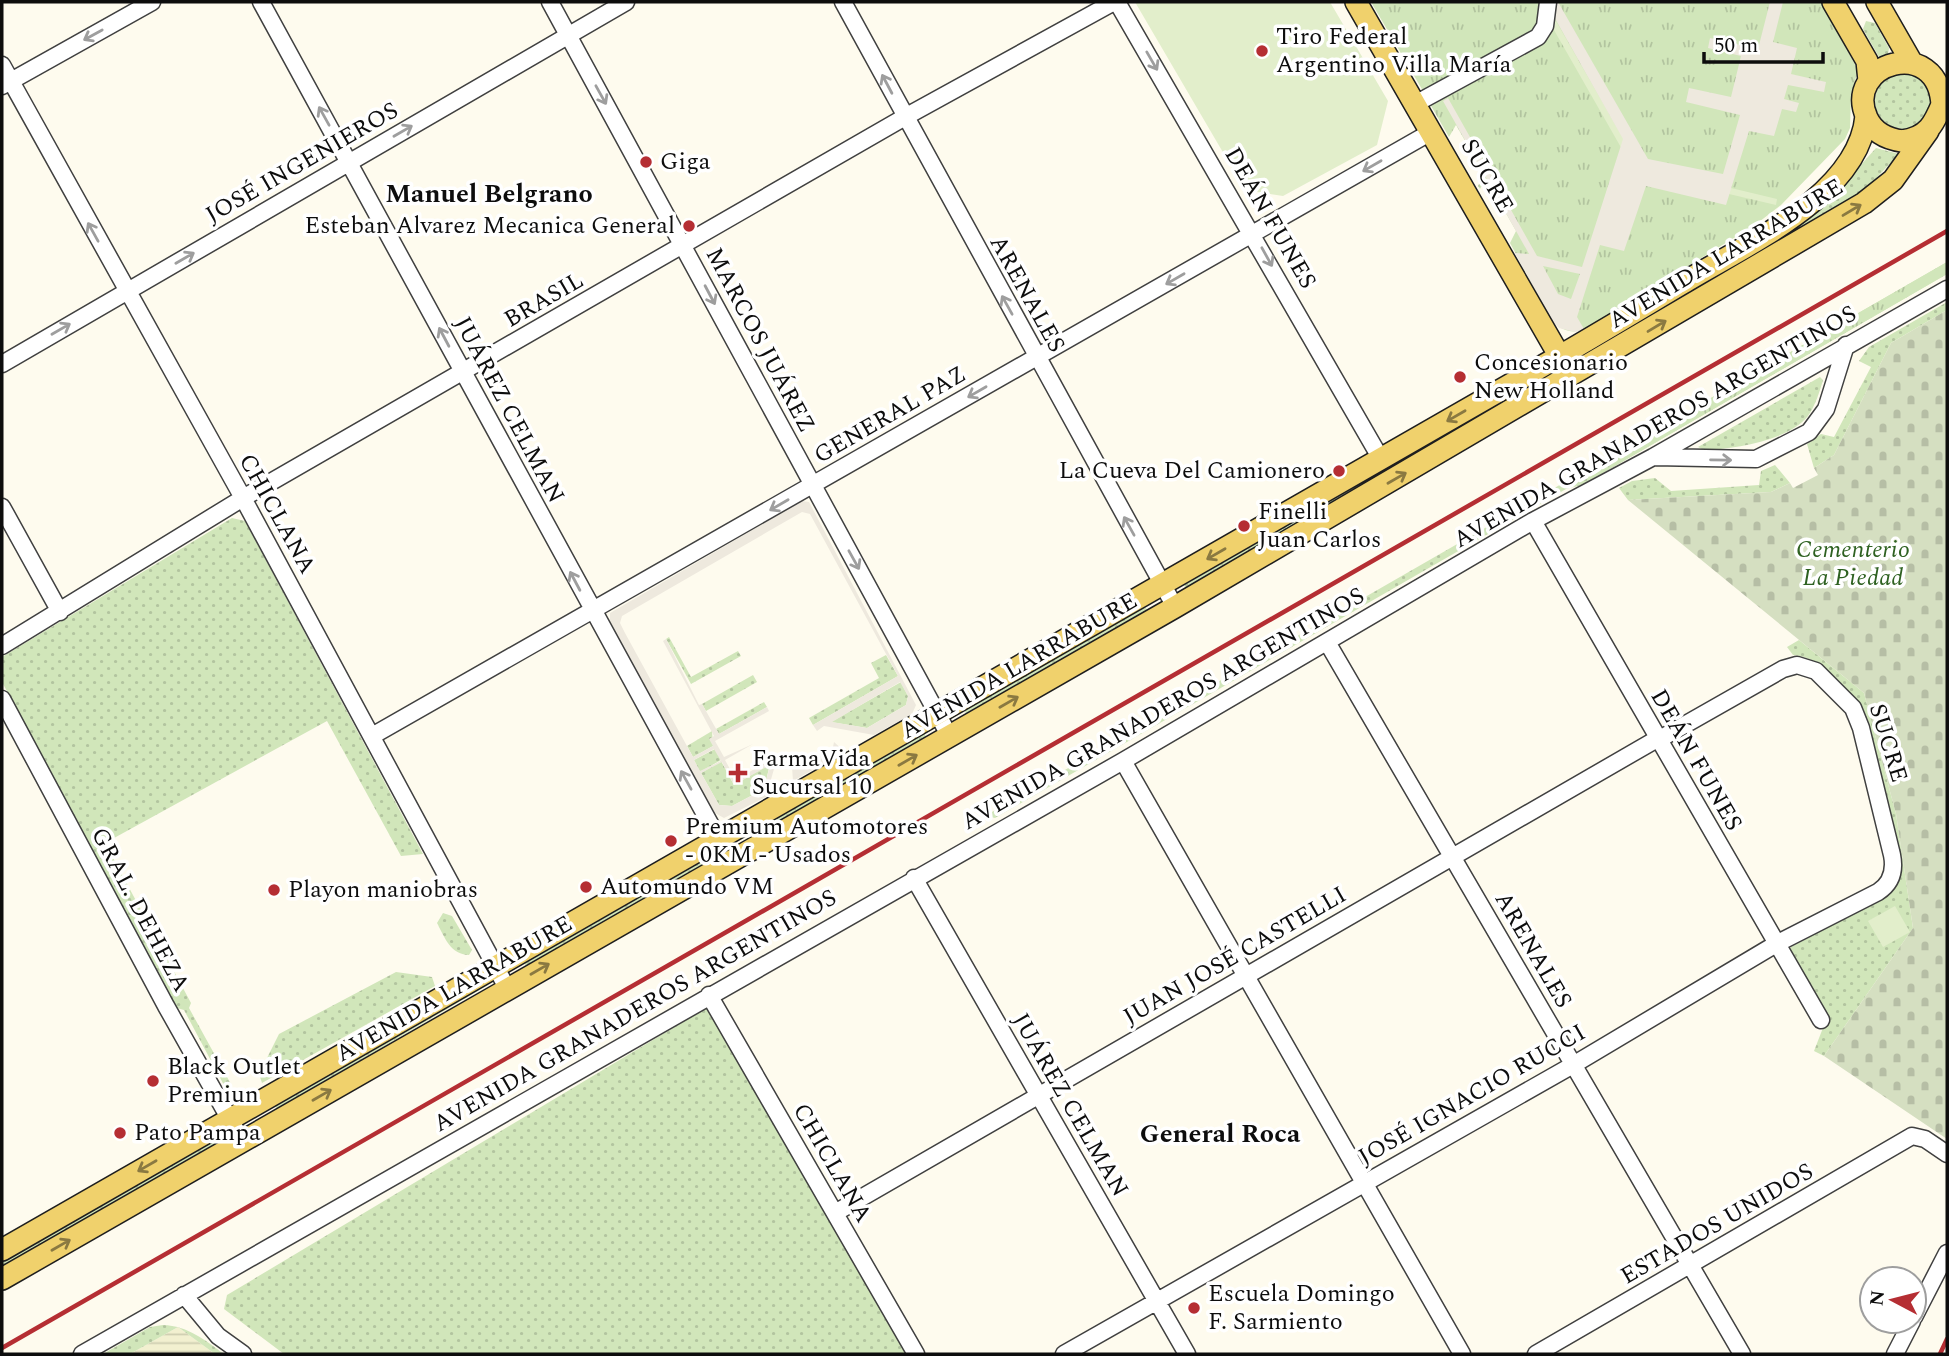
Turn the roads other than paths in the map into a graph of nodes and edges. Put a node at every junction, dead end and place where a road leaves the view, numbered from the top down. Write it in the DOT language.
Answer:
graph roads {
  1 [pos="152,2"];
  2 [pos="261,2"];
  3 [pos="550,2"];
  4 [pos="626,2"];
  5 [pos="843,2"];
  6 [pos="1116,2"];
  7 [pos="1356,2"];
  8 [pos="1548,2"];
  9 [pos="1833,2"];
  10 [pos="1877,2"];
  11 [pos="569,36"];
  12 [pos="1947,62"];
  13 [pos="1912,63"];
  14 [pos="2,65"];
  15 [pos="1869,81"];
  16 [pos="6,83"];
  17 [pos="1944,99"];
  18 [pos="1415,104"];
  19 [pos="1866,116"];
  20 [pos="905,117"];
  21 [pos="1928,131"];
  22 [pos="1431,132"];
  23 [pos="349,163"];
  24 [pos="1254,234"];
  25 [pos="683,245"];
  26 [pos="1947,289"];
  27 [pos="126,292"];
  28 [pos="1846,345"];
  29 [pos="1560,356"];
  30 [pos="1036,358"];
  31 [pos="2,364"];
  32 [pos="464,373"];
  33 [pos="1571,377"];
  34 [pos="1653,457"];
  35 [pos="1381,459"];
  36 [pos="814,485"];
  37 [pos="243,498"];
  38 [pos="2,507"];
  39 [pos="1533,521"];
  40 [pos="6,526"];
  41 [pos="1162,585"];
  42 [pos="1174,607"];
  43 [pos="60,612"];
  44 [pos="592,612"];
  45 [pos="1326,642"];
  46 [pos="2,646"];
  47 [pos="1790,666"];
  48 [pos="2,699"];
  49 [pos="937,714"];
  50 [pos="372,736"];
  51 [pos="950,737"];
  52 [pos="1657,739"];
  53 [pos="1123,761"];
  54 [pos="719,839"];
  55 [pos="1452,857"];
  56 [pos="1893,869"];
  57 [pos="914,878"];
  58 [pos="1776,944"];
  59 [pos="496,967"];
  60 [pos="1245,976"];
  61 [pos="507,988"];
  62 [pos="709,995"];
  63 [pos="1822,1020"];
  64 [pos="1573,1065"];
  65 [pos="1038,1097"];
  66 [pos="230,1119"];
  67 [pos="242,1142"];
  68 [pos="1947,1154"];
  69 [pos="1363,1183"];
  70 [pos="835,1213"];
  71 [pos="2,1250"];
  72 [pos="1947,1253"];
  73 [pos="1690,1266"];
  74 [pos="2,1279"];
  75 [pos="1928,1290"];
  76 [pos="184,1295"];
  77 [pos="1158,1302"];
  78 [pos="1905,1335"];
  79 [pos="82,1354"];
  80 [pos="243,1354"];
  81 [pos="916,1354"];
  82 [pos="1065,1354"];
  83 [pos="1187,1354"];
  84 [pos="1462,1354"];
  85 [pos="1536,1354"];
  86 [pos="1742,1354"];
  87 [pos="1895,1354"];
  1 -- 16 [label="street, one-way"];
  23 -- 2 [label="street, JUÁREZ CELMAN, one-way"];
  3 -- 11 [label="street, MARCOS JUÁREZ"];
  4 -- 11 [label="street, JOSÉ INGENIEROS"];
  20 -- 5 [label="street, ARENALES, one-way"];
  6 -- 20 [label="street, BRASIL"];
  6 -- 24 [label="street, DEÁN FUNES, one-way"];
  7 -- 18 [label="main road, SUCRE"];
  8 -- 18 [label="street"];
  9 -- 15 [label="main road"];
  10 -- 13 [label="main road"];
  23 -- 11 [label="street, JOSÉ INGENIEROS, one-way"];
  11 -- 25 [label="street, MARCOS JUÁREZ, one-way"];
  12 -- 13 [label="main road"];
  13 -- 15 [label="main road"];
  13 -- 17 [label="main road"];
  14 -- 16 [label="street, CHICLANA"];
  15 -- 19 [label="main road"];
  27 -- 16 [label="street, CHICLANA, one-way"];
  17 -- 21 [label="main road"];
  18 -- 22 [label="main road, SUCRE"];
  19 -- 21 [label="main road"];
  19 -- 29 [label="main road, AVENIDA LARRABURE"];
  20 -- 25 [label="street, BRASIL"];
  30 -- 20 [label="street, ARENALES, one-way"];
  33 -- 21 [label="main road, AVENIDA LARRABURE, one-way"];
  22 -- 24 [label="street, GENERAL PAZ, one-way"];
  22 -- 29 [label="main road, SUCRE"];
  27 -- 23 [label="street, JOSÉ INGENIEROS, one-way"];
  32 -- 23 [label="street, JUÁREZ CELMAN, one-way"];
  24 -- 30 [label="street, GENERAL PAZ, one-way"];
  24 -- 35 [label="street, DEÁN FUNES, one-way"];
  25 -- 32 [label="street, BRASIL"];
  25 -- 36 [label="street, MARCOS JUÁREZ, one-way"];
  26 -- 28 [label="street, AVENIDA GRANADEROS ARGENTINOS"];
  31 -- 27 [label="street, JOSÉ INGENIEROS, one-way"];
  27 -- 37 [label="street, CHICLANA"];
  28 -- 34 [label="street, AVENIDA GRANADEROS ARGENTINOS"];
  34 -- 28 [label="street, one-way"];
  29 -- 33 [label="main road, SUCRE"];
  29 -- 35 [label="main road, AVENIDA LARRABURE, one-way"];
  30 -- 36 [label="street, GENERAL PAZ, one-way"];
  41 -- 30 [label="street, ARENALES, one-way"];
  32 -- 37 [label="street, BRASIL"];
  44 -- 32 [label="street, JUÁREZ CELMAN, one-way"];
  42 -- 33 [label="main road, AVENIDA LARRABURE, one-way"];
  34 -- 39 [label="street, AVENIDA GRANADEROS ARGENTINOS"];
  35 -- 41 [label="main road, AVENIDA LARRABURE, one-way"];
  36 -- 44 [label="street, GENERAL PAZ, one-way"];
  36 -- 49 [label="street, MARCOS JUÁREZ, one-way"];
  37 -- 43 [label="street, BRASIL"];
  37 -- 50 [label="street, CHICLANA"];
  38 -- 40 [label="street"];
  39 -- 45 [label="street, AVENIDA GRANADEROS ARGENTINOS"];
  39 -- 52 [label="street, DEÁN FUNES"];
  40 -- 43 [label="street"];
  41 -- 42 [label="street, ARENALES"];
  41 -- 49 [label="main road, AVENIDA LARRABURE"];
  51 -- 42 [label="main road, AVENIDA LARRABURE, one-way"];
  43 -- 46 [label="street, BRASIL"];
  44 -- 50 [label="street, GENERAL PAZ"];
  54 -- 44 [label="street, JUÁREZ CELMAN, one-way"];
  45 -- 53 [label="street, AVENIDA GRANADEROS ARGENTINOS"];
  45 -- 55 [label="street, ARENALES"];
  47 -- 52 [label="street, JUAN JOSÉ CASTELLI"];
  47 -- 56 [label="street, SUCRE"];
  48 -- 66 [label="street, GRAL. DEHEZA"];
  49 -- 51 [label="street, MARCOS JUÁREZ"];
  49 -- 54 [label="main road, AVENIDA LARRABURE"];
  50 -- 59 [label="street, CHICLANA"];
  61 -- 51 [label="main road, AVENIDA LARRABURE, one-way"];
  52 -- 55 [label="street, JUAN JOSÉ CASTELLI"];
  52 -- 58 [label="street, DEÁN FUNES"];
  53 -- 57 [label="street, AVENIDA GRANADEROS ARGENTINOS"];
  53 -- 60 [label="street"];
  54 -- 59 [label="main road, AVENIDA LARRABURE"];
  55 -- 60 [label="street, JUAN JOSÉ CASTELLI"];
  55 -- 64 [label="street, ARENALES"];
  56 -- 58 [label="street, JOSÉ IGNACIO RUCCI"];
  57 -- 62 [label="street, AVENIDA GRANADEROS ARGENTINOS"];
  57 -- 65 [label="street, JUÁREZ CELMAN"];
  58 -- 63 [label="street, DEÁN FUNES"];
  58 -- 64 [label="street, JOSÉ IGNACIO RUCCI"];
  59 -- 61 [label="street, CHICLANA"];
  59 -- 66 [label="main road, AVENIDA LARRABURE"];
  60 -- 65 [label="street, JUAN JOSÉ CASTELLI"];
  60 -- 69 [label="street"];
  67 -- 61 [label="main road, AVENIDA LARRABURE, one-way"];
  62 -- 70 [label="street, CHICLANA"];
  62 -- 76 [label="street, AVENIDA GRANADEROS ARGENTINOS"];
  64 -- 69 [label="street, JOSÉ IGNACIO RUCCI"];
  64 -- 73 [label="street, ARENALES"];
  65 -- 70 [label="street, JUAN JOSÉ CASTELLI"];
  65 -- 77 [label="street, JUÁREZ CELMAN"];
  66 -- 67 [label="street, GRAL. DEHEZA"];
  66 -- 71 [label="main road, AVENIDA LARRABURE, one-way"];
  74 -- 67 [label="main road, AVENIDA LARRABURE, one-way"];
  68 -- 73 [label="street, ESTADOS UNIDOS"];
  69 -- 77 [label="street, JOSÉ IGNACIO RUCCI"];
  69 -- 84 [label="street"];
  70 -- 81 [label="street, CHICLANA"];
  72 -- 75 [label="street"];
  73 -- 85 [label="street, ESTADOS UNIDOS"];
  73 -- 86 [label="street, ARENALES"];
  76 -- 79 [label="street, AVENIDA GRANADEROS ARGENTINOS"];
  76 -- 80 [label="street"];
  77 -- 82 [label="street, JOSÉ IGNACIO RUCCI"];
  77 -- 83 [label="street, JUÁREZ CELMAN"];
  78 -- 87 [label="street"];
}
